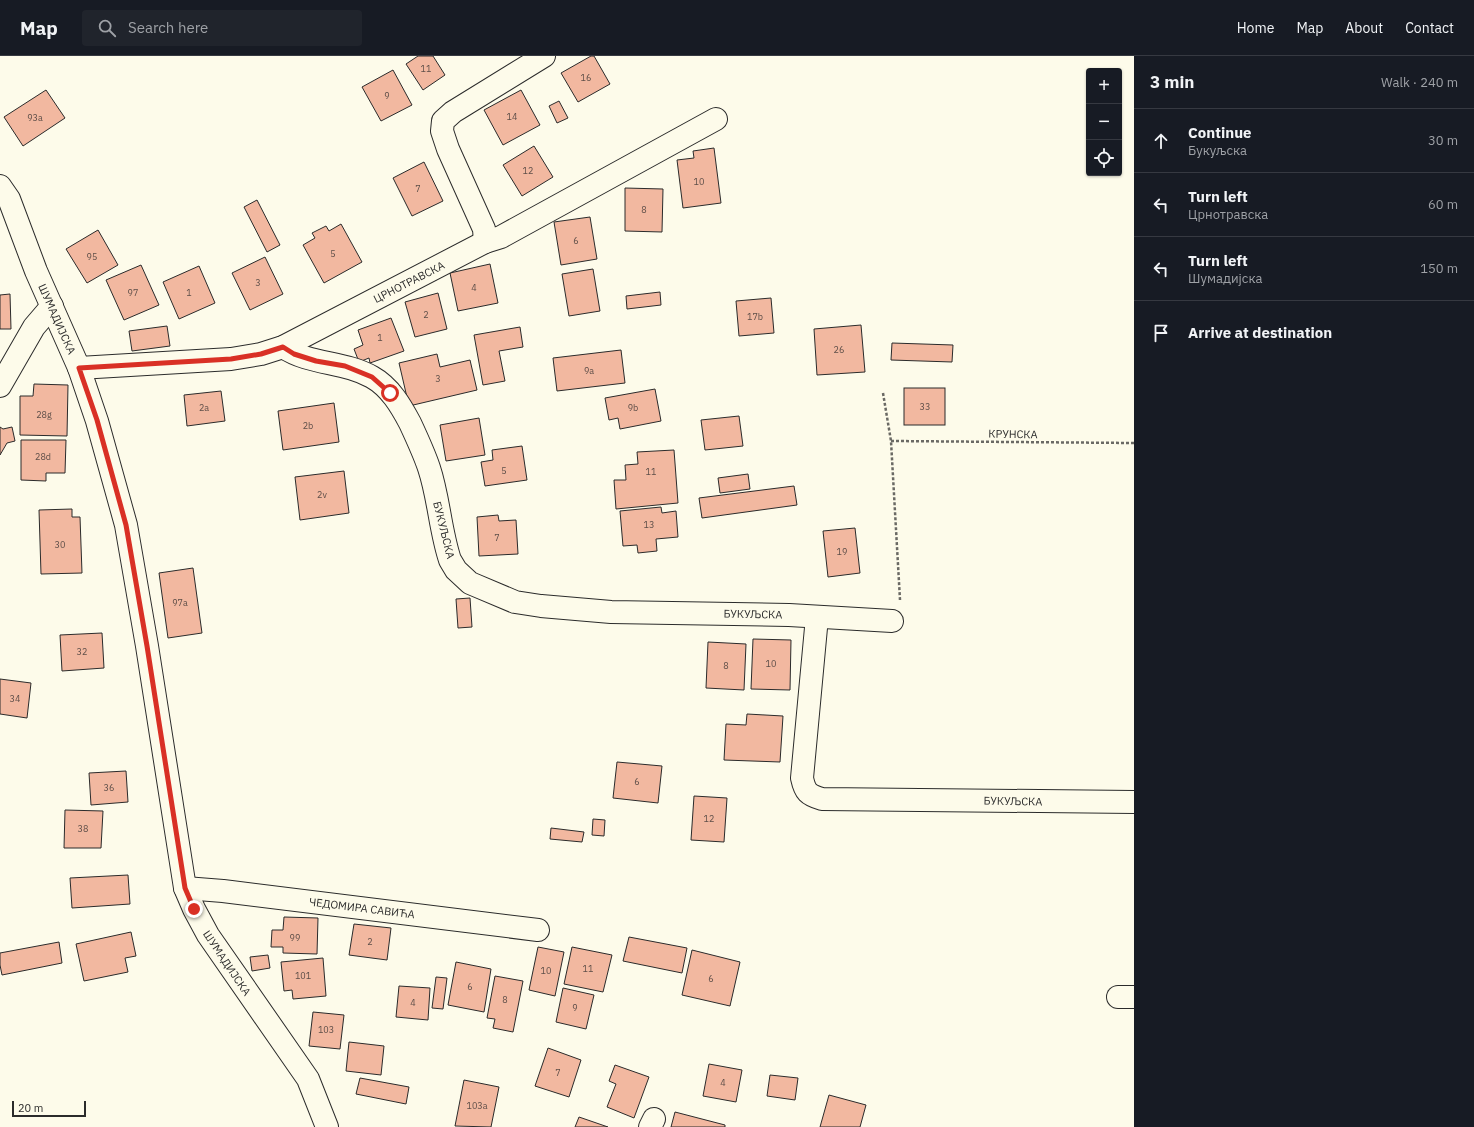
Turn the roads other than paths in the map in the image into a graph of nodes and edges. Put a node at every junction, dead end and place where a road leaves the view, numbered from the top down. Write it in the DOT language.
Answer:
graph roads {
  1 [pos="544,56"];
  2 [pos="716,119"];
  3 [pos="0,186"];
  4 [pos="485,242"];
  5 [pos="52,306"];
  6 [pos="283,347"];
  7 [pos="79,368"];
  8 [pos="0,386"];
  9 [pos="817,617"];
  10 [pos="892,621"];
  11 [pos="1134,802"];
  12 [pos="185,888"];
  13 [pos="538,930"];
  14 [pos="327,1127"];
  1 -- 4 [label="street"];
  2 -- 4 [label="street, ЦРНОТРАВСКА"];
  3 -- 5 [label="street, ШУМАДИЈСКА"];
  4 -- 6 [label="street, ЦРНОТРАВСКА"];
  5 -- 7 [label="street, ШУМАДИЈСКА"];
  5 -- 8 [label="street"];
  6 -- 7 [label="street, ЦРНОТРАВСКА"];
  6 -- 9 [label="street, БУКУЉСКА"];
  7 -- 12 [label="street, ШУМАДИЈСКА"];
  9 -- 10 [label="street, БУКУЉСКА"];
  9 -- 11 [label="street, БУКУЉСКА"];
  12 -- 13 [label="street, ЧЕДОМИРА САВИЋА"];
  12 -- 14 [label="street, ШУМАДИЈСКА"];
}
